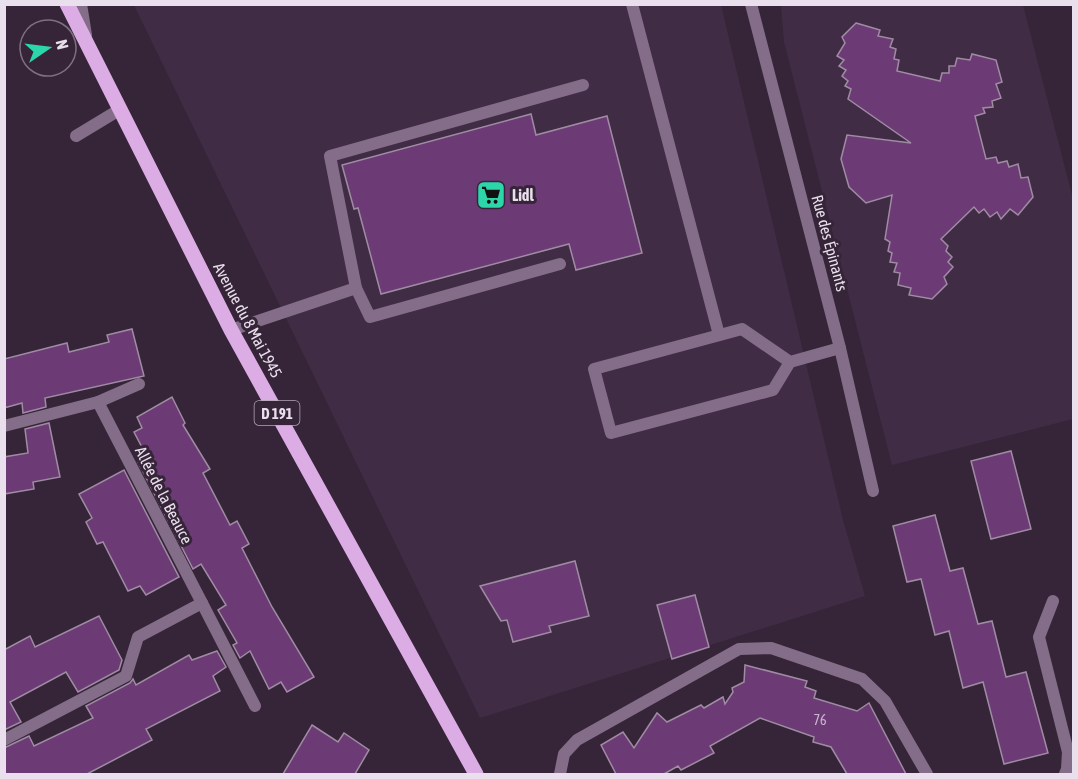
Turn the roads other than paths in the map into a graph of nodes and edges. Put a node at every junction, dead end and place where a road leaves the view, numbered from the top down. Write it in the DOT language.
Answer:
graph roads {
  1 [pos="67,4"];
  2 [pos="81,4"];
  3 [pos="632,4"];
  4 [pos="751,4"];
  5 [pos="88,48"];
  6 [pos="583,85"];
  7 [pos="119,110"];
  8 [pos="76,136"];
  9 [pos="560,264"];
  10 [pos="356,288"];
  11 [pos="231,330"];
  12 [pos="719,335"];
  13 [pos="840,348"];
  14 [pos="790,362"];
  15 [pos="139,384"];
  16 [pos="98,402"];
  17 [pos="4,426"];
  18 [pos="873,491"];
  19 [pos="1053,601"];
  20 [pos="202,603"];
  21 [pos="255,705"];
  22 [pos="4,740"];
  23 [pos="476,774"];
  24 [pos="560,774"];
  25 [pos="927,774"];
  26 [pos="1065,774"];
  1 -- 5 [label="main road, Avenue du 8 Mai 1945 / D 191"];
  2 -- 5 [label="street"];
  3 -- 12 [label="street"];
  4 -- 13 [label="street, Rue des Épinants"];
  5 -- 7 [label="main road, Avenue du 8 Mai 1945 / D 191"];
  6 -- 10 [label="street"];
  7 -- 8 [label="street"];
  7 -- 11 [label="main road, Avenue du 8 Mai 1945 / D 191"];
  9 -- 10 [label="street"];
  10 -- 11 [label="street"];
  11 -- 23 [label="main road, Avenue du 8 Mai 1945 / D 191"];
  12 -- 14 [label="street"];
  12 -- 14 [label="street"];
  13 -- 14 [label="street"];
  13 -- 18 [label="street, Rue des Épinants"];
  15 -- 16 [label="street"];
  16 -- 17 [label="street"];
  16 -- 20 [label="street, Allée de la Beauce"];
  19 -- 26 [label="street"];
  20 -- 21 [label="street, Allée de la Beauce"];
  20 -- 22 [label="street"];
  24 -- 25 [label="street"];
}
